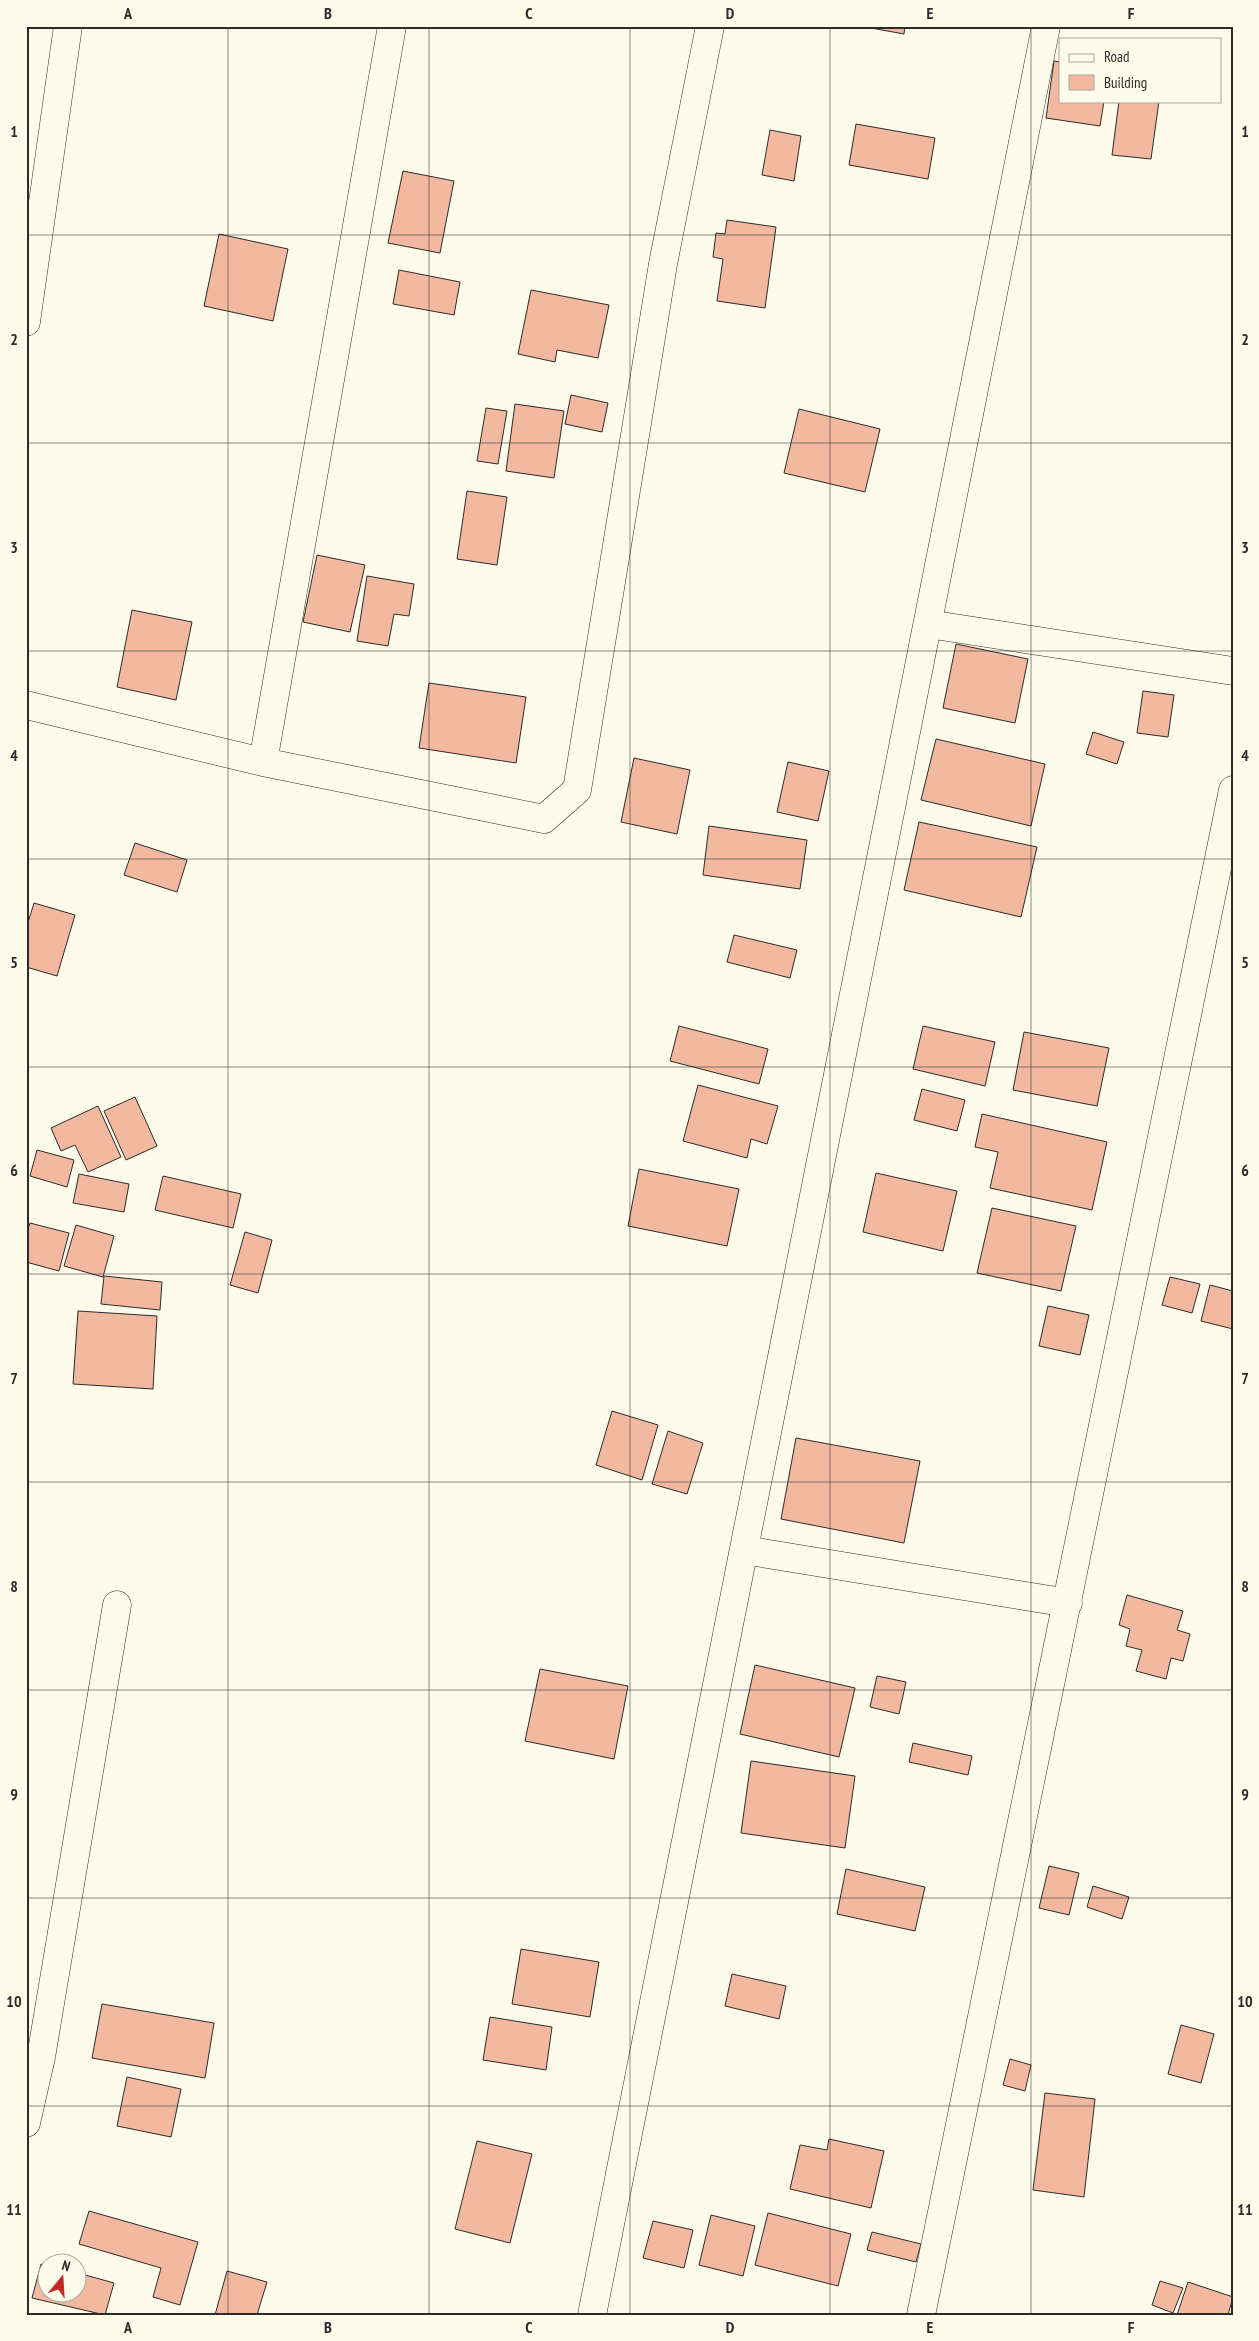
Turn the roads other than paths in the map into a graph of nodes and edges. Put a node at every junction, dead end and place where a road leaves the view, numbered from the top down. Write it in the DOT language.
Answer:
graph roads {
  1 [pos="68,26"];
  2 [pos="392,26"];
  3 [pos="710,26"];
  4 [pos="1046,26"];
  5 [pos="26,322"];
  6 [pos="928,624"];
  7 [pos="1233,671"];
  8 [pos="26,705"];
  9 [pos="262,762"];
  10 [pos="1233,790"];
  11 [pos="744,1550"];
  12 [pos="1068,1603"];
  13 [pos="117,1605"];
  14 [pos="26,2123"];
  15 [pos="592,2315"];
  16 [pos="921,2315"];
  1 -- 5 [label="street"];
  2 -- 9 [label="street"];
  3 -- 9 [label="street"];
  4 -- 6 [label="street"];
  6 -- 7 [label="street"];
  6 -- 11 [label="street"];
  8 -- 9 [label="street"];
  10 -- 12 [label="street"];
  11 -- 12 [label="street"];
  11 -- 15 [label="street"];
  12 -- 16 [label="street"];
  13 -- 14 [label="street"];
}
